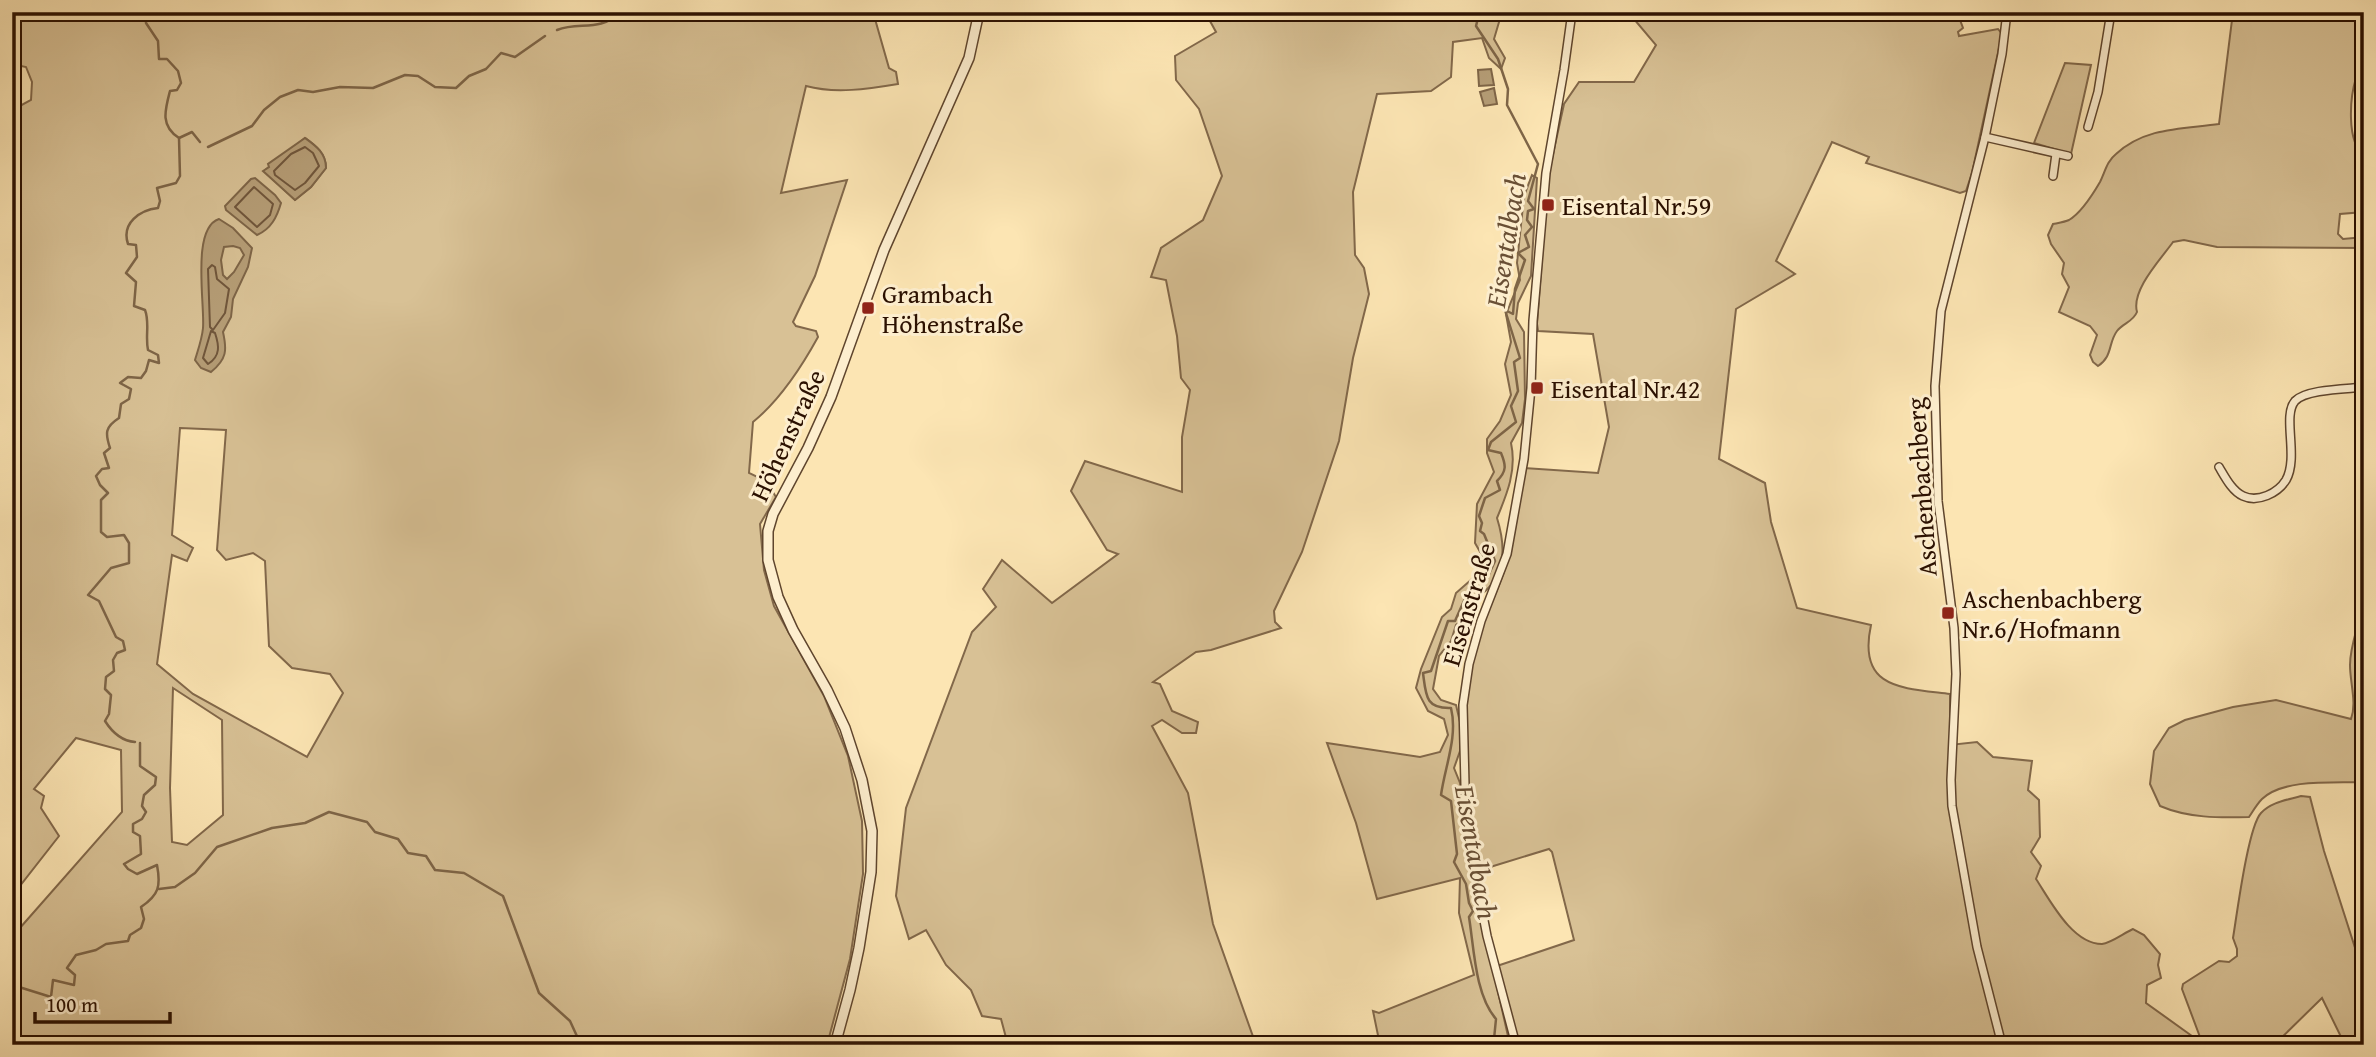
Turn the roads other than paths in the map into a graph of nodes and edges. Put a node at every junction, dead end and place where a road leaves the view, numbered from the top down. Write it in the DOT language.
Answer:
graph roads {
  1 [pos="979,12"];
  2 [pos="1572,12"];
  3 [pos="2007,12"];
  4 [pos="2111,12"];
  5 [pos="2088,127"];
  6 [pos="1985,137"];
  7 [pos="2056,154"];
  8 [pos="2068,156"];
  9 [pos="2053,176"];
  10 [pos="2364,387"];
  11 [pos="2219,467"];
  12 [pos="835,1045"];
  13 [pos="1516,1045"];
  14 [pos="2002,1045"];
  1 -- 12 [label="street, Höhenstraße"];
  2 -- 13 [label="street, Eisenstraße"];
  3 -- 6 [label="street, Aschenbachberg"];
  4 -- 5 [label="street"];
  6 -- 7 [label="street"];
  6 -- 14 [label="street, Aschenbachberg"];
  7 -- 8 [label="street"];
  7 -- 9 [label="street"];
  10 -- 11 [label="street"];
}
